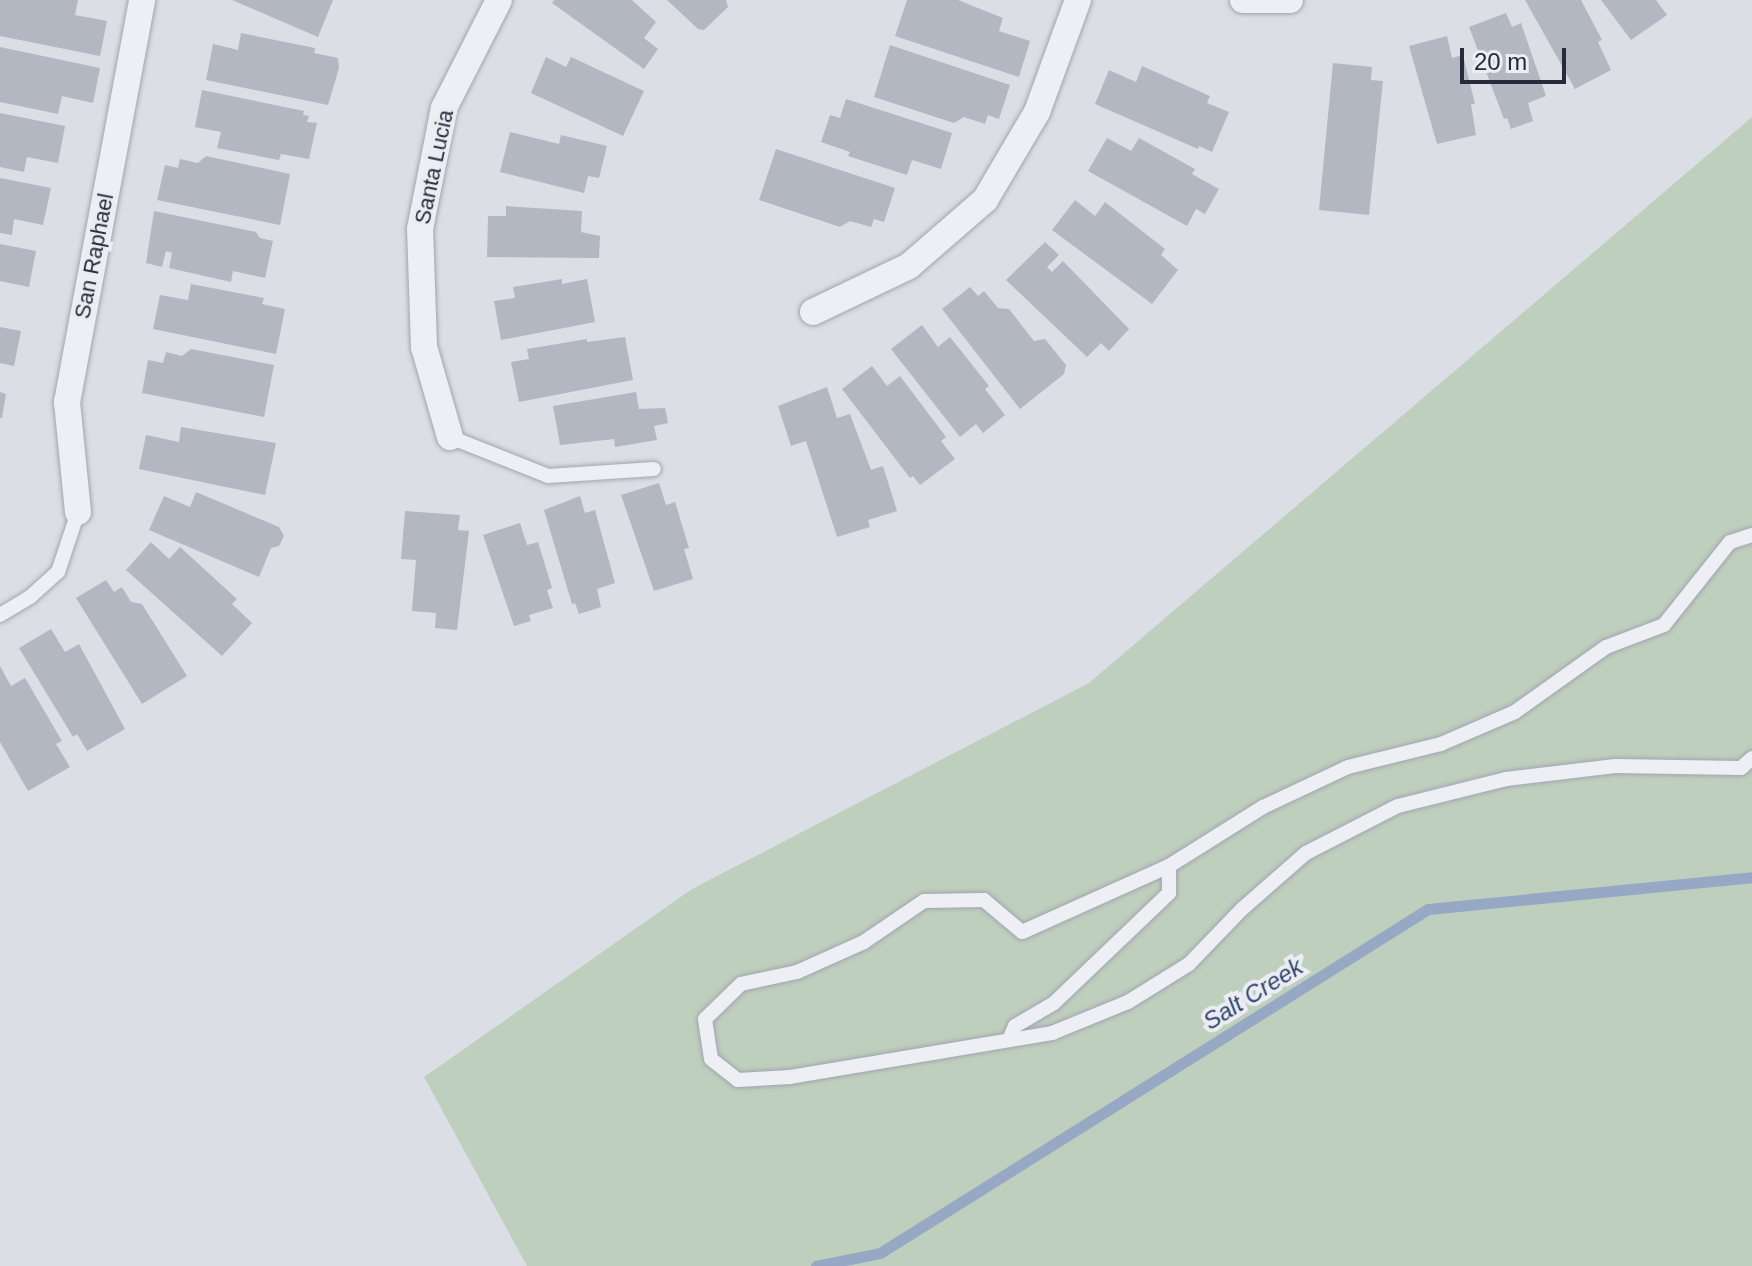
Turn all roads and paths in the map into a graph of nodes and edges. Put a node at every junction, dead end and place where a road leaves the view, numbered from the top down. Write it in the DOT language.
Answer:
graph roads {
  1 [pos="142,0"];
  2 [pos="499,0"];
  3 [pos="1078,0"];
  4 [pos="1243,0"];
  5 [pos="1290,0"];
  6 [pos="813,312"];
  7 [pos="450,437"];
  8 [pos="654,469"];
  9 [pos="78,512"];
  10 [pos="1752,535"];
  11 [pos="0,615"];
  12 [pos="1752,758"];
  13 [pos="1169,866"];
  14 [pos="1009,1040"];
  1 -- 9 [label="street, San Raphael"];
  2 -- 7 [label="street, Santa Lucia"];
  3 -- 6 [label="street"];
  4 -- 5 [label="street"];
  7 -- 8 [label="lane"];
  9 -- 11 [label="lane"];
  10 -- 13 [label="lane"];
  12 -- 14 [label="lane"];
  13 -- 14 [label="lane"];
  13 -- 14 [label="lane"];
}
